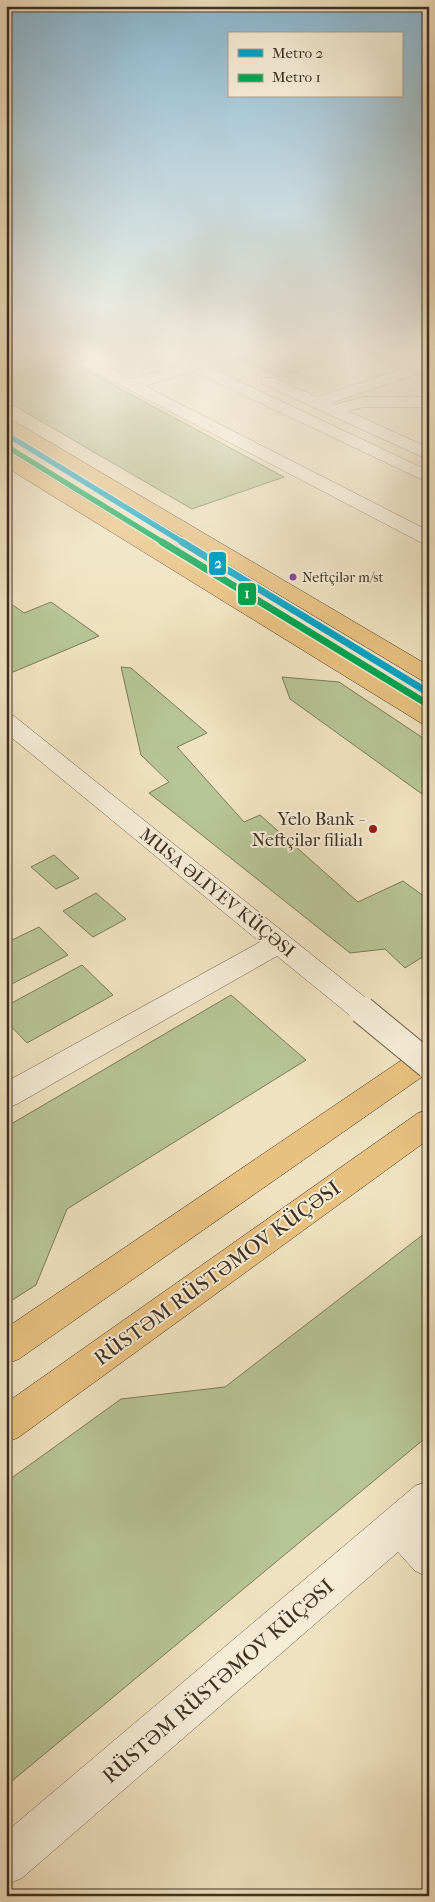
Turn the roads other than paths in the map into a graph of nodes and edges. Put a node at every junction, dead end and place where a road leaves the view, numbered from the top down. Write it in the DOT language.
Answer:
graph roads {
  1 [pos="41,445"];
  2 [pos="247,445"];
  3 [pos="360,445"];
  4 [pos="407,445"];
  5 [pos="429,455"];
  6 [pos="6,459"];
  7 [pos="429,478"];
  8 [pos="429,539"];
  9 [pos="429,675"];
  10 [pos="429,718"];
  11 [pos="6,721"];
  12 [pos="279,943"];
  13 [pos="429,1057"];
  14 [pos="429,1065"];
  15 [pos="6,1096"];
  16 [pos="429,1122"];
  17 [pos="6,1348"];
  18 [pos="6,1425"];
  19 [pos="415,1512"];
  20 [pos="429,1557"];
  21 [pos="6,1862"];
  1 -- 9 [label="main road"];
  2 -- 8 [label="street"];
  3 -- 7 [label="street"];
  4 -- 5 [label="street"];
  6 -- 10 [label="main road"];
  11 -- 12 [label="street, MUSA ƏLIYEV KÜÇƏSI"];
  12 -- 14 [label="street, MUSA ƏLIYEV KÜÇƏSI, bridge"];
  12 -- 15 [label="street"];
  13 -- 17 [label="main road"];
  16 -- 18 [label="main road, RÜSTƏM RÜSTƏMOV KÜÇƏSI"];
  19 -- 20 [label="street"];
  19 -- 21 [label="street, RÜSTƏM RÜSTƏMOV KÜÇƏSI"];
}
